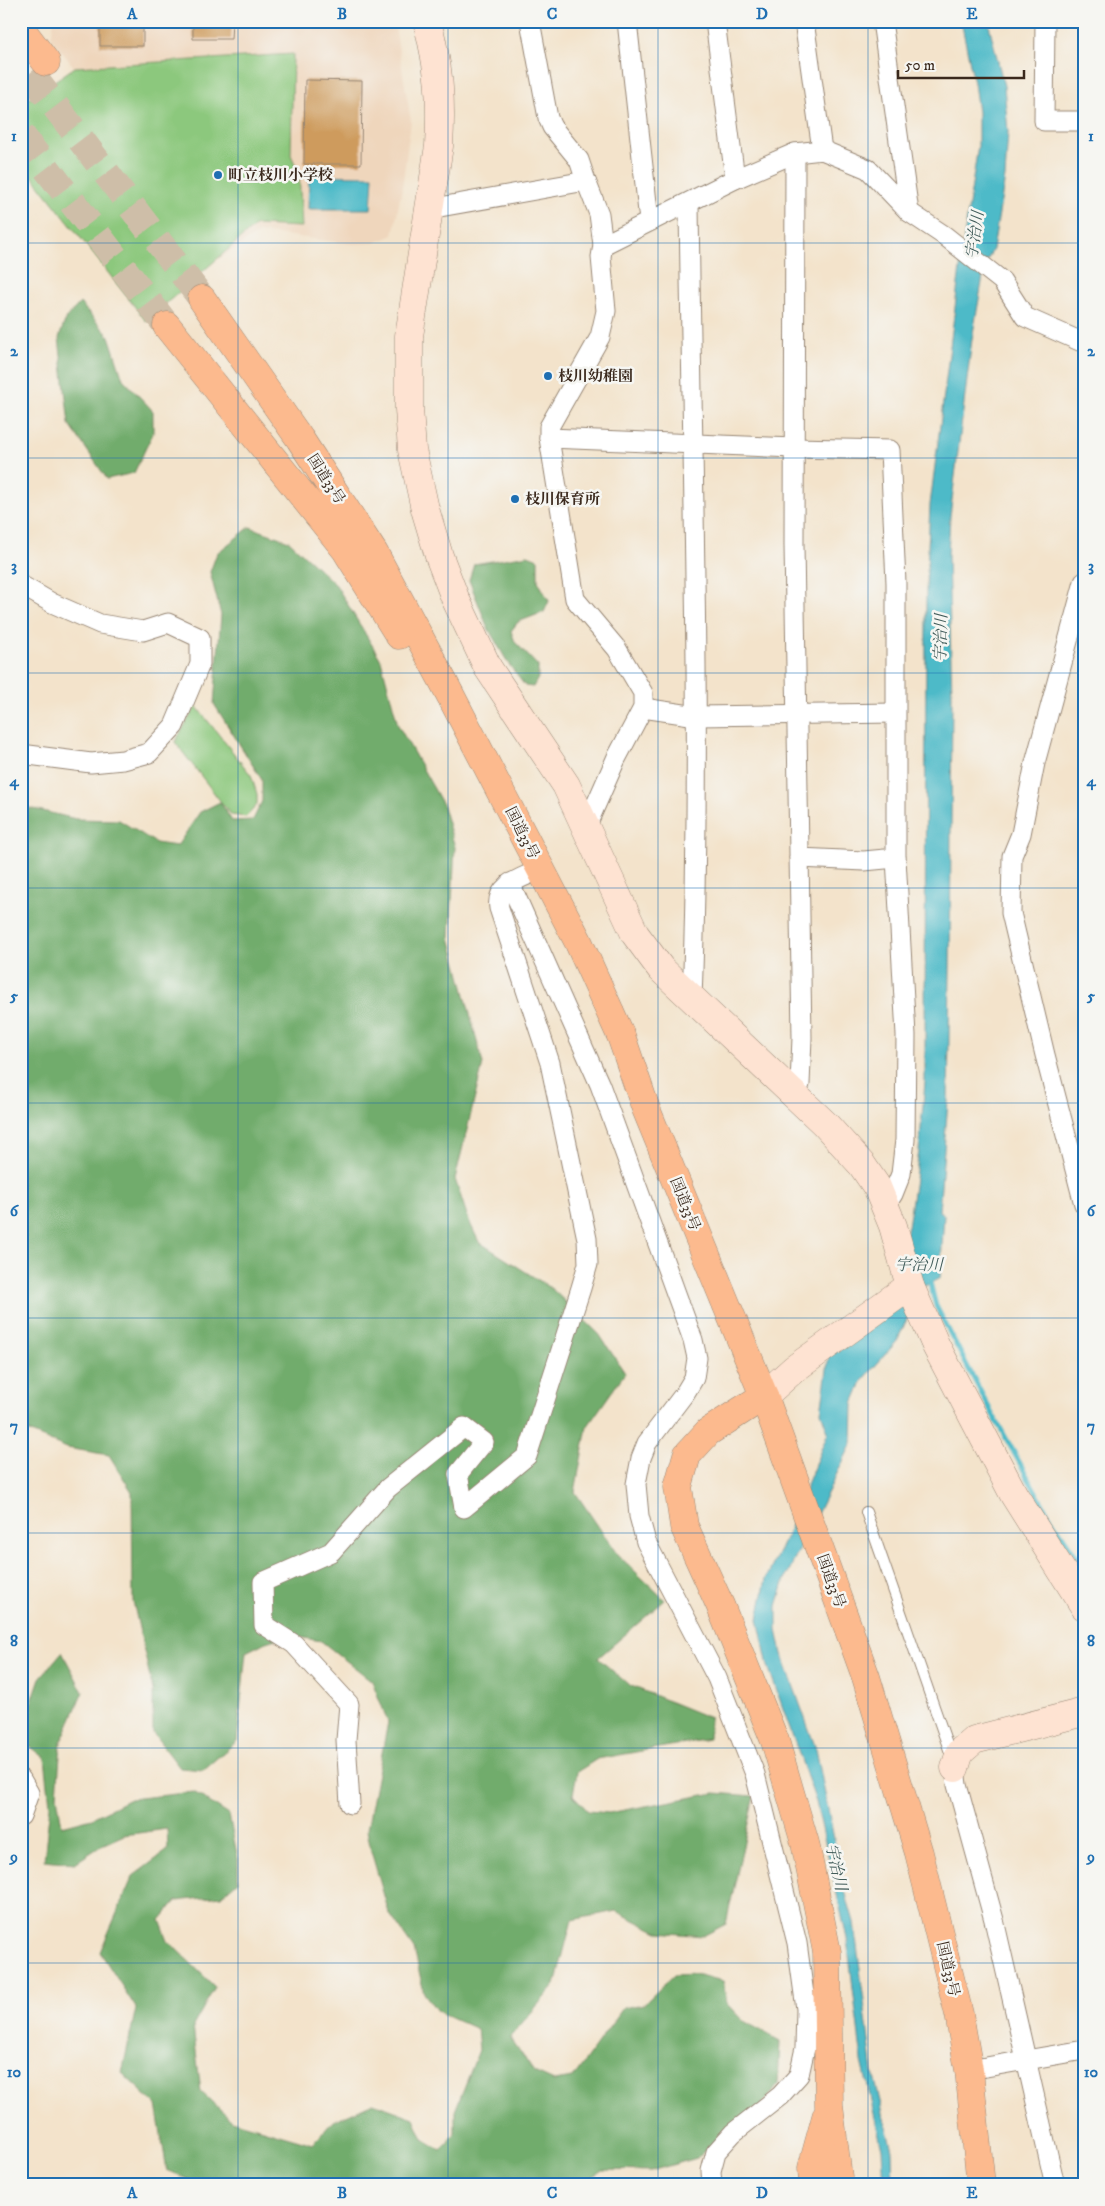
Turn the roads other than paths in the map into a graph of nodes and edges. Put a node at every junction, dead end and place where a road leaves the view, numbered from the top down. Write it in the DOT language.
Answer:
graph roads {
  1 [pos="427,21"];
  2 [pos="530,21"];
  3 [pos="628,21"];
  4 [pos="715,21"];
  5 [pos="804,21"];
  6 [pos="882,21"];
  7 [pos="1045,21"];
  8 [pos="21,29"];
  9 [pos="32,65"];
  10 [pos="1084,121"];
  11 [pos="822,150"];
  12 [pos="795,153"];
  13 [pos="735,179"];
  14 [pos="586,181"];
  15 [pos="688,203"];
  16 [pos="429,211"];
  17 [pos="908,212"];
  18 [pos="649,221"];
  19 [pos="603,245"];
  20 [pos="209,294"];
  21 [pos="167,326"];
  22 [pos="1084,343"];
  23 [pos="549,438"];
  24 [pos="691,443"];
  25 [pos="794,448"];
  26 [pos="1084,582"];
  27 [pos="21,585"];
  28 [pos="643,708"];
  29 [pos="895,713"];
  30 [pos="796,715"];
  31 [pos="697,716"];
  32 [pos="21,754"];
  33 [pos="586,827"];
  34 [pos="799,858"];
  35 [pos="896,858"];
  36 [pos="541,869"];
  37 [pos="510,884"];
  38 [pos="692,1000"];
  39 [pos="796,1098"];
  40 [pos="1084,1204"];
  41 [pos="886,1205"];
  42 [pos="910,1286"];
  43 [pos="764,1396"];
  44 [pos="866,1512"];
  45 [pos="1081,1596"];
  46 [pos="1084,1712"];
  47 [pos="955,1768"];
  48 [pos="21,1779"];
  49 [pos="350,1804"];
  50 [pos="21,1816"];
  51 [pos="1084,2050"];
  52 [pos="1026,2059"];
  53 [pos="969,2070"];
  54 [pos="829,2106"];
  55 [pos="712,2185"];
  56 [pos="813,2185"];
  57 [pos="839,2185"];
  58 [pos="981,2185"];
  59 [pos="1055,2185"];
  1 -- 16 [label="street"];
  2 -- 14 [label="street"];
  3 -- 18 [label="street"];
  4 -- 13 [label="street"];
  5 -- 11 [label="street"];
  6 -- 17 [label="street"];
  7 -- 10 [label="street"];
  8 -- 9 [label="highway"];
  11 -- 12 [label="street"];
  11 -- 17 [label="street"];
  12 -- 13 [label="street"];
  12 -- 25 [label="street"];
  13 -- 15 [label="street"];
  14 -- 16 [label="street"];
  14 -- 19 [label="street"];
  15 -- 18 [label="street"];
  15 -- 24 [label="street"];
  16 -- 33 [label="street"];
  17 -- 22 [label="street"];
  18 -- 19 [label="street"];
  19 -- 23 [label="street"];
  20 -- 36 [label="highway, 国道33号"];
  21 -- 36 [label="highway"];
  23 -- 24 [label="street"];
  23 -- 28 [label="street"];
  24 -- 25 [label="street"];
  24 -- 31 [label="street"];
  25 -- 29 [label="street"];
  25 -- 30 [label="street"];
  26 -- 40 [label="street"];
  27 -- 32 [label="street"];
  28 -- 31 [label="street"];
  28 -- 33 [label="street"];
  29 -- 30 [label="street"];
  29 -- 35 [label="street"];
  30 -- 31 [label="street"];
  30 -- 34 [label="street"];
  31 -- 38 [label="street"];
  33 -- 38 [label="street"];
  34 -- 35 [label="street"];
  34 -- 39 [label="street"];
  35 -- 41 [label="street"];
  36 -- 37 [label="street"];
  36 -- 43 [label="highway, 国道33号"];
  37 -- 49 [label="street"];
  37 -- 55 [label="street"];
  38 -- 39 [label="street"];
  39 -- 41 [label="street"];
  41 -- 42 [label="street"];
  42 -- 43 [label="street"];
  42 -- 45 [label="street"];
  43 -- 53 [label="highway, 国道33号"];
  43 -- 54 [label="highway"];
  44 -- 47 [label="lane"];
  46 -- 47 [label="street"];
  47 -- 52 [label="street"];
  48 -- 50 [label="street"];
  51 -- 52 [label="street"];
  52 -- 53 [label="street"];
  52 -- 59 [label="street"];
  53 -- 58 [label="highway, 国道33号"];
  54 -- 56 [label="highway"];
  54 -- 57 [label="highway"];
}
